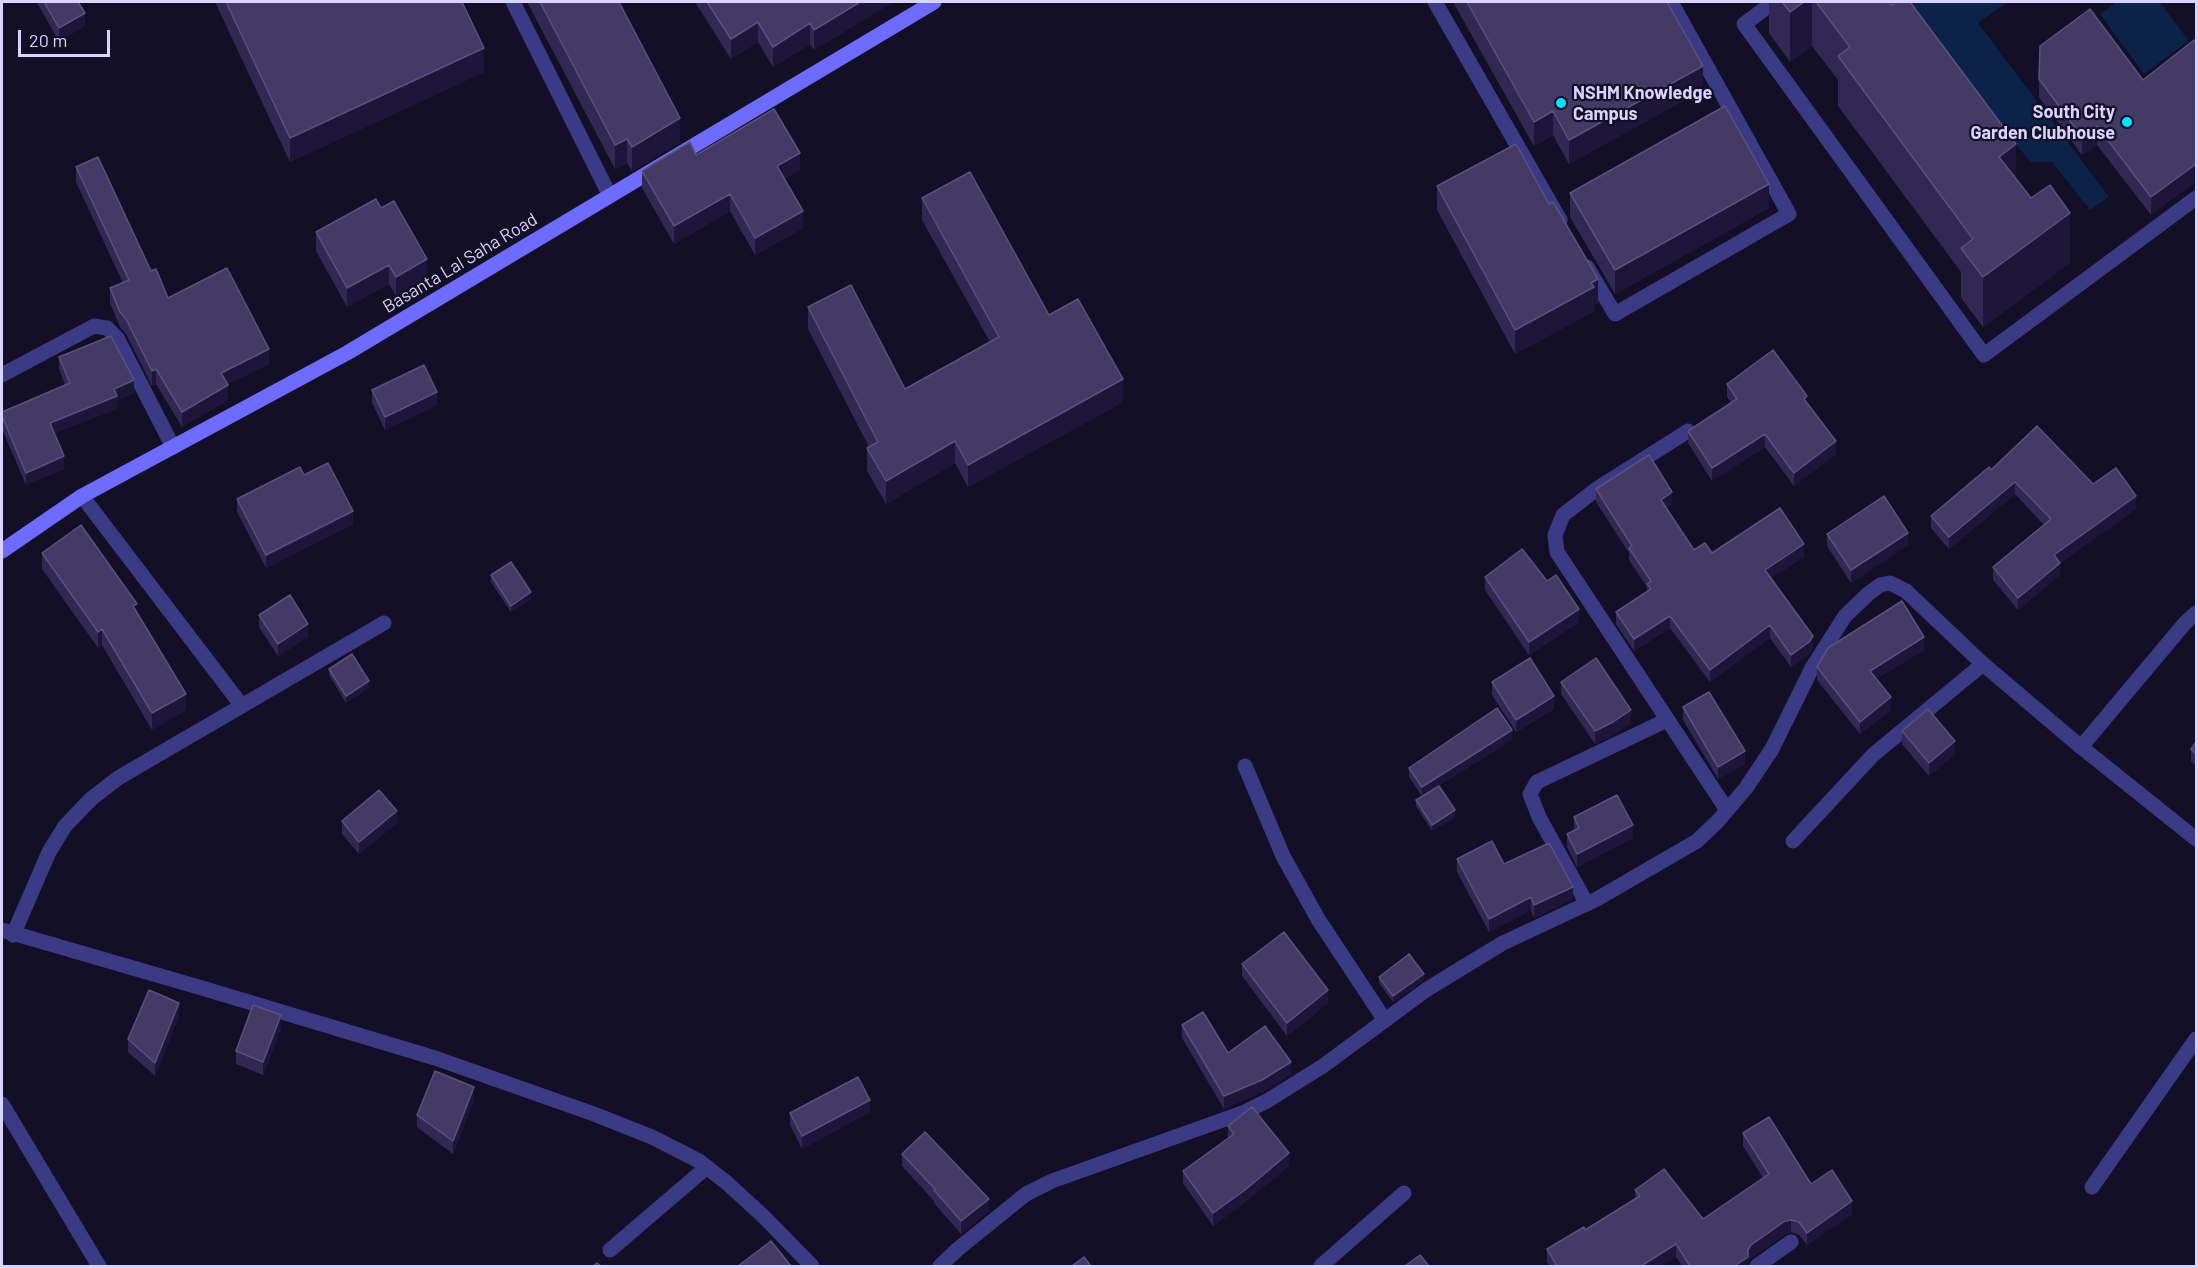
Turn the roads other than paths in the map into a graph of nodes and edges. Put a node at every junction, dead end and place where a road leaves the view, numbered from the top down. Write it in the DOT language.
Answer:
graph roads {
  1 [pos="513,2"];
  2 [pos="930,2"];
  3 [pos="1435,2"];
  4 [pos="1671,2"];
  5 [pos="1774,2"];
  6 [pos="610,196"];
  7 [pos="2196,198"];
  8 [pos="1568,234"];
  9 [pos="1580,254"];
  10 [pos="2,375"];
  11 [pos="1688,431"];
  12 [pos="173,447"];
  13 [pos="82,496"];
  14 [pos="2,551"];
  15 [pos="2196,613"];
  16 [pos="384,623"];
  17 [pos="1983,664"];
  18 [pos="242,706"];
  19 [pos="1667,720"];
  20 [pos="2081,747"];
  21 [pos="1245,766"];
  22 [pos="1727,810"];
  23 [pos="2196,839"];
  24 [pos="1793,841"];
  25 [pos="1587,904"];
  26 [pos="7,933"];
  27 [pos="1384,1019"];
  28 [pos="2196,1039"];
  29 [pos="2,1104"];
  30 [pos="707,1167"];
  31 [pos="2092,1187"];
  32 [pos="1404,1193"];
  33 [pos="1791,1242"];
  34 [pos="610,1250"];
  35 [pos="99,1266"];
  36 [pos="812,1266"];
  37 [pos="940,1266"];
  38 [pos="1321,1266"];
  39 [pos="1757,1266"];
  1 -- 6 [label="street"];
  2 -- 6 [label="main road, Basanta Lal Saha Road"];
  3 -- 8 [label="street"];
  4 -- 9 [label="street"];
  5 -- 7 [label="street"];
  6 -- 12 [label="main road, Basanta Lal Saha Road"];
  10 -- 12 [label="street"];
  11 -- 19 [label="street"];
  12 -- 13 [label="main road, Basanta Lal Saha Road"];
  13 -- 14 [label="main road, Basanta Lal Saha Road"];
  13 -- 18 [label="street"];
  15 -- 20 [label="street"];
  16 -- 18 [label="street"];
  17 -- 20 [label="street"];
  17 -- 22 [label="street"];
  17 -- 24 [label="street"];
  18 -- 26 [label="street"];
  19 -- 22 [label="street"];
  19 -- 25 [label="street"];
  20 -- 23 [label="street"];
  21 -- 27 [label="street"];
  22 -- 25 [label="street"];
  25 -- 27 [label="street"];
  26 -- 30 [label="street"];
  27 -- 37 [label="street"];
  28 -- 31 [label="street"];
  29 -- 35 [label="street"];
  30 -- 34 [label="street"];
  30 -- 36 [label="street"];
  32 -- 38 [label="street"];
  33 -- 39 [label="street"];
}
